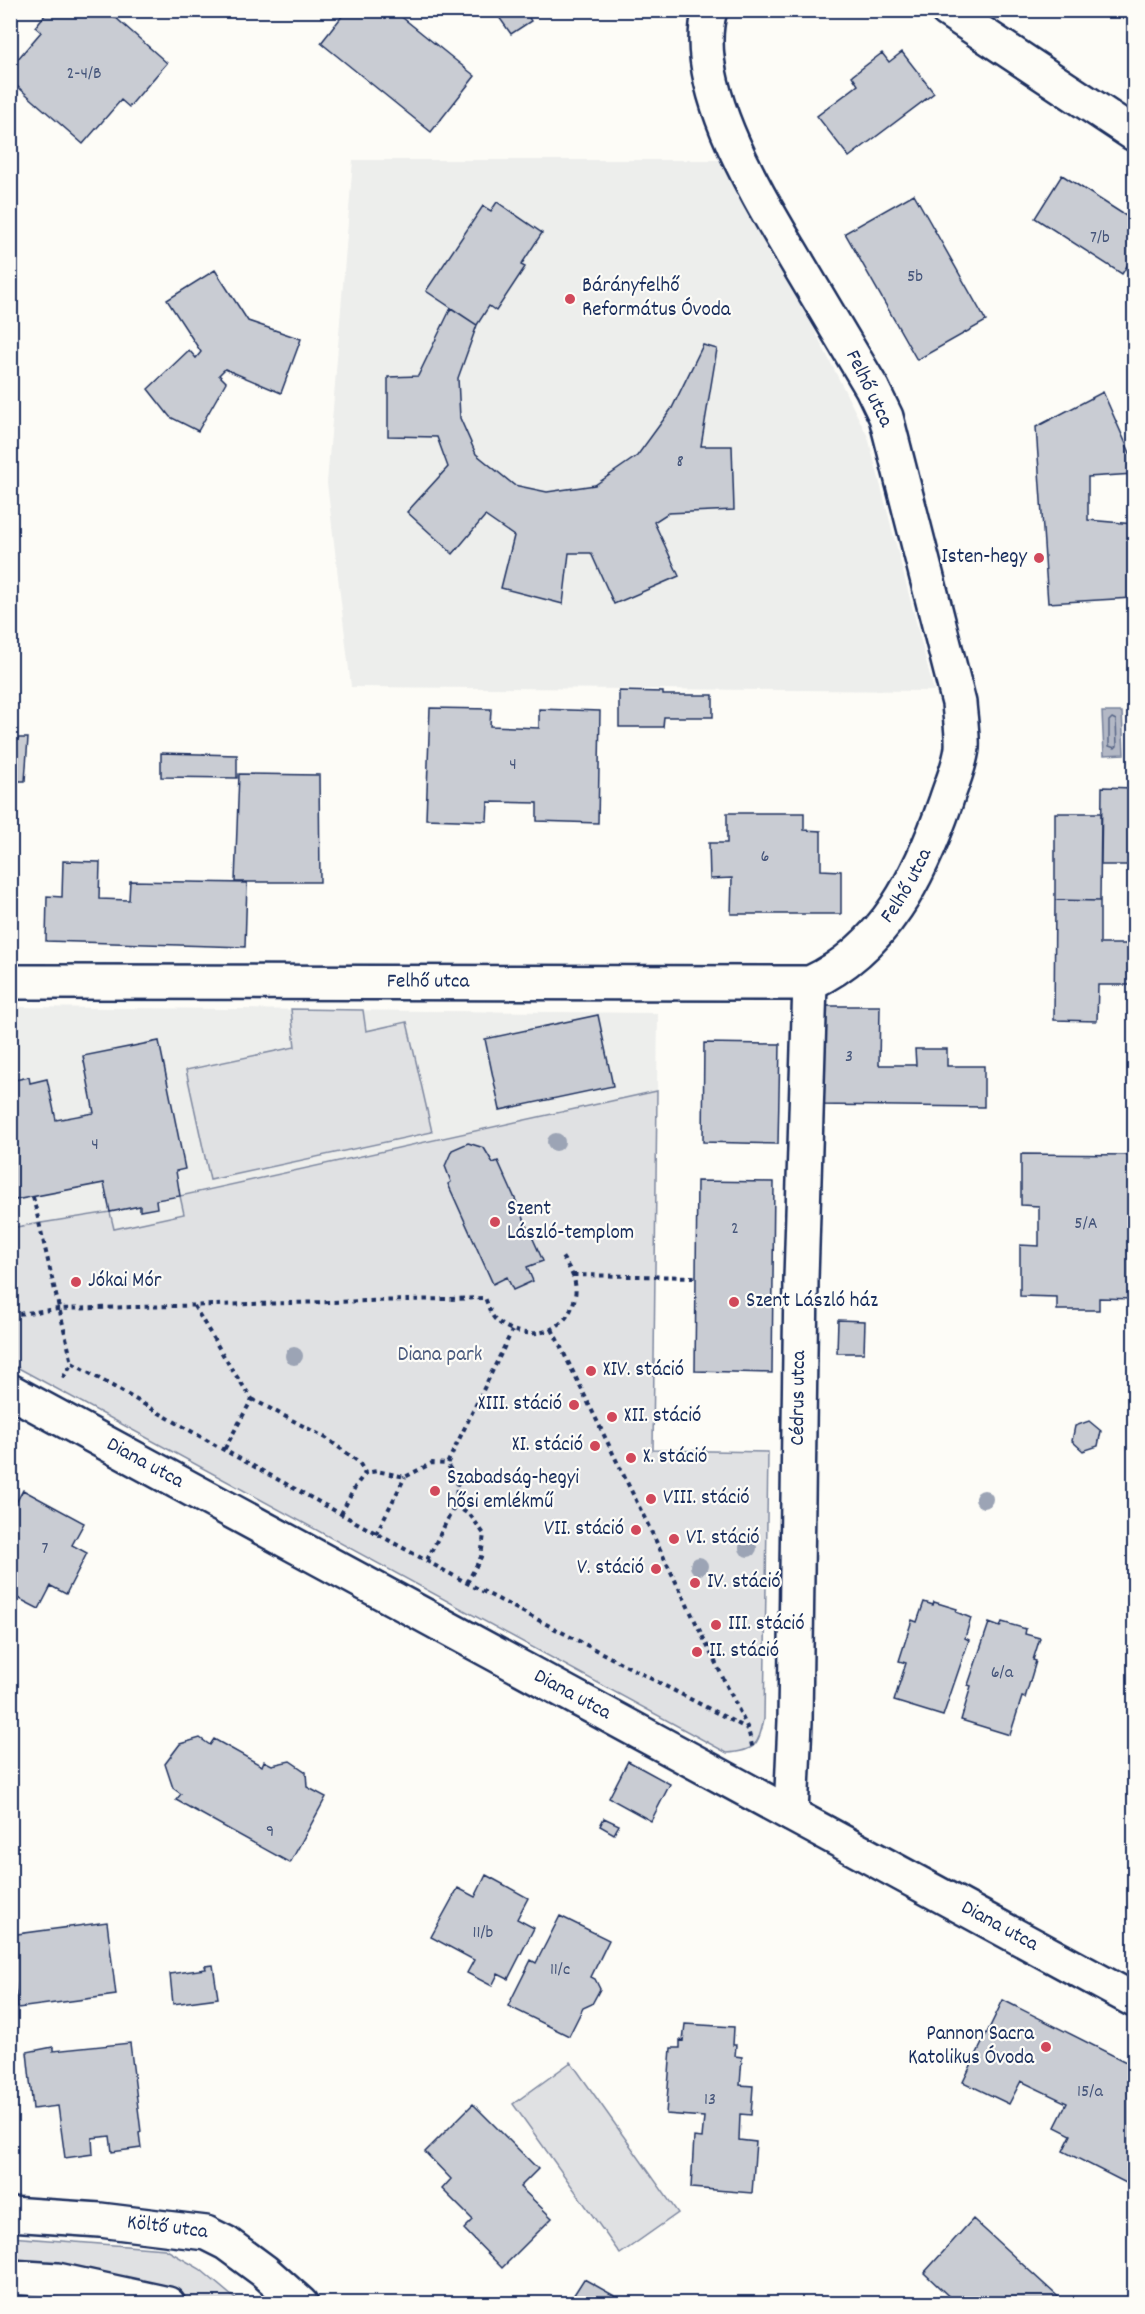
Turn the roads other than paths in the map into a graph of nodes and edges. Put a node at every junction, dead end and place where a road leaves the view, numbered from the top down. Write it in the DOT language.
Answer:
graph roads {
  1 [pos="710,10"];
  2 [pos="946,10"];
  3 [pos="1134,134"];
  4 [pos="10,982"];
  5 [pos="810,983"];
  6 [pos="10,1390"];
  7 [pos="791,1814"];
  8 [pos="1134,2000"];
  9 [pos="10,2214"];
  10 [pos="10,2277"];
  11 [pos="168,2304"];
  12 [pos="301,2304"];
  1 -- 5 [label="street, Felhő utca"];
  2 -- 3 [label="street"];
  4 -- 5 [label="street, Felhő utca"];
  5 -- 7 [label="street, Cédrus utca"];
  6 -- 7 [label="street, Diana utca"];
  7 -- 8 [label="street, Diana utca"];
  9 -- 12 [label="street, Költő utca"];
  10 -- 11 [label="street"];
}
